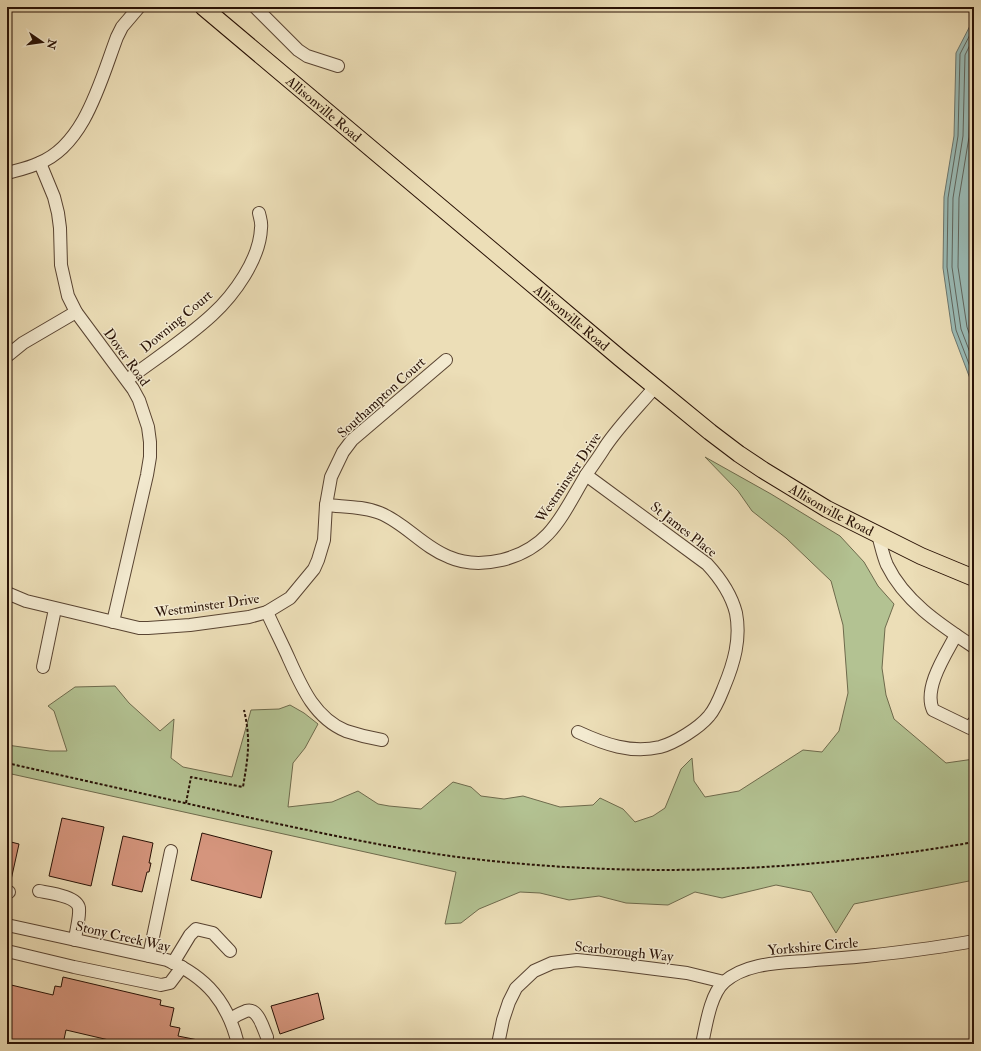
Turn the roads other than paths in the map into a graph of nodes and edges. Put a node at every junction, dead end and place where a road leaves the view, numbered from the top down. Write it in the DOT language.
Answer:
graph roads {
  1 [pos="139,7"];
  2 [pos="204,7"];
  3 [pos="255,7"];
  4 [pos="338,66"];
  5 [pos="40,163"];
  6 [pos="7,173"];
  7 [pos="260,213"];
  8 [pos="76,312"];
  9 [pos="7,356"];
  10 [pos="446,360"];
  11 [pos="127,380"];
  12 [pos="655,387"];
  13 [pos="586,475"];
  14 [pos="326,505"];
  15 [pos="878,535"];
  16 [pos="974,578"];
  17 [pos="7,593"];
  18 [pos="55,609"];
  19 [pos="267,612"];
  20 [pos="113,622"];
  21 [pos="956,635"];
  22 [pos="974,647"];
  23 [pos="43,667"];
  24 [pos="974,722"];
  25 [pos="578,732"];
  26 [pos="382,740"];
  27 [pos="172,851"];
  28 [pos="39,891"];
  29 [pos="7,925"];
  30 [pos="75,940"];
  31 [pos="974,941"];
  32 [pos="7,951"];
  33 [pos="230,951"];
  34 [pos="148,956"];
  35 [pos="177,965"];
  36 [pos="724,982"];
  37 [pos="231,1019"];
  38 [pos="267,1037"];
  39 [pos="238,1044"];
  40 [pos="498,1044"];
  41 [pos="702,1044"];
  1 -- 5 [label="street"];
  2 -- 12 [label="main road, Allisonville Road"];
  3 -- 4 [label="street"];
  5 -- 6 [label="street"];
  5 -- 8 [label="street, Dover Road"];
  7 -- 11 [label="street, Downing Court"];
  8 -- 9 [label="street"];
  8 -- 11 [label="street, Dover Road"];
  10 -- 14 [label="street, Southampton Court"];
  11 -- 20 [label="street, Dover Road"];
  12 -- 13 [label="street, Westminster Drive"];
  12 -- 15 [label="main road, Allisonville Road"];
  13 -- 14 [label="street, Westminster Drive"];
  13 -- 25 [label="street, St James Place"];
  14 -- 19 [label="street, Westminster Drive"];
  15 -- 16 [label="main road, Allisonville Road"];
  15 -- 21 [label="street"];
  17 -- 18 [label="street, Westminster Drive"];
  18 -- 20 [label="street, Westminster Drive"];
  18 -- 23 [label="street"];
  19 -- 20 [label="street, Westminster Drive"];
  19 -- 26 [label="street"];
  21 -- 22 [label="street"];
  21 -- 24 [label="street"];
  27 -- 34 [label="street"];
  28 -- 30 [label="street"];
  29 -- 30 [label="street, Stony Creek Way"];
  30 -- 34 [label="street, Stony Creek Way"];
  31 -- 36 [label="street, Yorkshire Circle"];
  32 -- 35 [label="street"];
  33 -- 35 [label="street"];
  34 -- 35 [label="street, Stony Creek Way"];
  35 -- 37 [label="street, Stony Creek Way"];
  36 -- 40 [label="street, Scarborough Way"];
  36 -- 41 [label="street, Yorkshire Circle"];
  37 -- 38 [label="street"];
  37 -- 39 [label="street, Stony Creek Way"];
}
